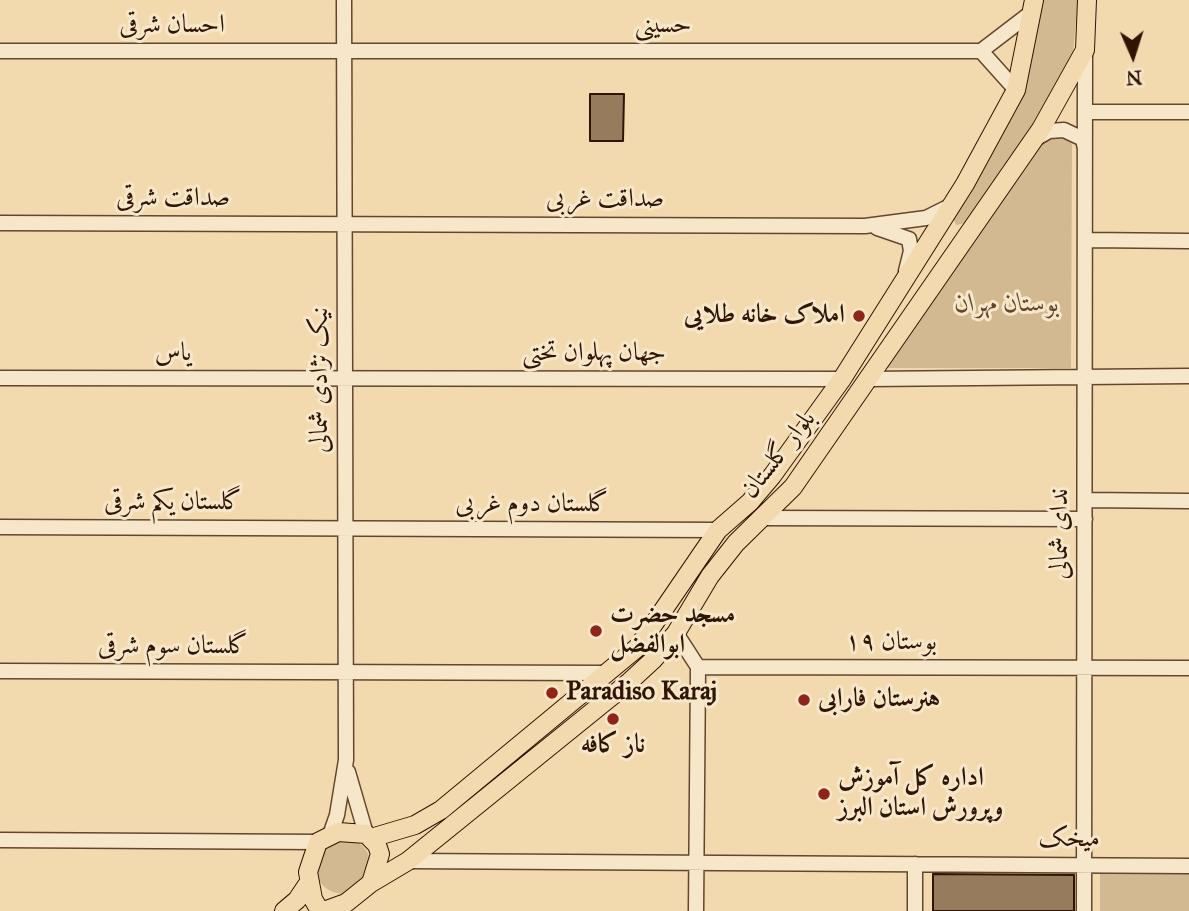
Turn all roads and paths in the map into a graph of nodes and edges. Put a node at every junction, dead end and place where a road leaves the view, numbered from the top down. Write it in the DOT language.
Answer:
graph roads {
  1 [pos="344,0"];
  2 [pos="1087,0"];
  3 [pos="1033,6"];
  4 [pos="1085,50"];
  5 [pos="0,51"];
  6 [pos="345,51"];
  7 [pos="981,51"];
  8 [pos="1016,90"];
  9 [pos="1087,112"];
  10 [pos="1189,112"];
  11 [pos="1035,139"];
  12 [pos="1088,157"];
  13 [pos="950,208"];
  14 [pos="0,223"];
  15 [pos="345,224"];
  16 [pos="975,225"];
  17 [pos="865,226"];
  18 [pos="1087,240"];
  19 [pos="1189,241"];
  20 [pos="902,285"];
  21 [pos="1189,376"];
  22 [pos="1086,377"];
  23 [pos="0,378"];
  24 [pos="345,379"];
  25 [pos="842,379"];
  26 [pos="868,379"];
  27 [pos="1085,500"];
  28 [pos="1189,501"];
  29 [pos="764,518"];
  30 [pos="1085,519"];
  31 [pos="0,527"];
  32 [pos="346,528"];
  33 [pos="718,530"];
  34 [pos="676,633"];
  35 [pos="698,667"];
  36 [pos="1084,668"];
  37 [pos="1189,668"];
  38 [pos="0,671"];
  39 [pos="346,672"];
  40 [pos="608,673"];
  41 [pos="346,760"];
  42 [pos="415,825"];
  43 [pos="368,836"];
  44 [pos="324,839"];
  45 [pos="0,840"];
  46 [pos="429,844"];
  47 [pos="408,861"];
  48 [pos="697,863"];
  49 [pos="915,864"];
  50 [pos="1084,865"];
  51 [pos="1189,866"];
  52 [pos="309,882"];
  53 [pos="366,889"];
  54 [pos="284,911"];
  55 [pos="322,911"];
  56 [pos="351,911"];
  57 [pos="696,911"];
  58 [pos="915,911"];
  59 [pos="1083,911"];
  1 -- 6 [label="street, نیک نژادی شمالی"];
  2 -- 4 [label="main road, بلوار گلستان"];
  3 -- 7 [label="street"];
  3 -- 8 [label="main road, بلوار گلستان"];
  4 -- 9 [label="street, ندای شمالی"];
  4 -- 11 [label="main road, بلوار گلستان"];
  5 -- 6 [label="street, احسان شرقی"];
  6 -- 7 [label="street, حسینی"];
  6 -- 15 [label="street, نیک نژادی شمالی"];
  7 -- 8 [label="street"];
  8 -- 13 [label="main road, بلوار گلستان"];
  9 -- 10 [label="street"];
  9 -- 12 [label="street, ندای شمالی"];
  11 -- 12 [label="street"];
  11 -- 16 [label="main road, بلوار گلستان"];
  12 -- 18 [label="street, ندای شمالی"];
  13 -- 16 [label="main road"];
  13 -- 17 [label="street, صداقت غربی"];
  13 -- 20 [label="main road, بلوار گلستان"];
  14 -- 15 [label="street, صداقت شرقی"];
  15 -- 17 [label="street, صداقت غربی"];
  15 -- 24 [label="street, نیک نژادی شمالی"];
  16 -- 26 [label="main road, بلوار گلستان"];
  17 -- 20 [label="street, صداقت غربی"];
  18 -- 19 [label="street"];
  18 -- 22 [label="street, ندای شمالی"];
  20 -- 25 [label="main road, بلوار گلستان"];
  21 -- 22 [label="street"];
  22 -- 26 [label="street"];
  22 -- 27 [label="street, ندای شمالی"];
  23 -- 24 [label="street, یاس"];
  24 -- 25 [label="street, جهان پهلوان تختی"];
  24 -- 32 [label="street, نیک نژادی شمالی"];
  25 -- 33 [label="main road, بلوار گلستان"];
  26 -- 29 [label="main road, بلوار گلستان"];
  27 -- 28 [label="street"];
  27 -- 30 [label="street, ندای شمالی"];
  29 -- 30 [label="street"];
  29 -- 34 [label="main road, بلوار گلستان"];
  30 -- 36 [label="street, ندای شمالی"];
  31 -- 32 [label="street, گلستان یکم شرقی"];
  32 -- 33 [label="street, گلستان دوم غربی"];
  32 -- 39 [label="street, نیک نژادی شمالی"];
  33 -- 40 [label="main road, بلوار گلستان"];
  34 -- 35 [label="street"];
  34 -- 46 [label="main road, بلوار گلستان"];
  35 -- 36 [label="street, بوستان ۱۹"];
  35 -- 48 [label="street"];
  36 -- 37 [label="street, بوستان ۱۹"];
  36 -- 50 [label="street, ندای شمالی"];
  38 -- 39 [label="street, گلستان سوم شرقی"];
  39 -- 40 [label="street, گلستان سوم شرقی"];
  39 -- 41 [label="street, نیک نژادی شمالی"];
  40 -- 42 [label="main road, بلوار گلستان"];
  41 -- 43 [label="street"];
  41 -- 44 [label="street"];
  42 -- 43 [label="main road, بلوار گلستان"];
  42 -- 46 [label="main road"];
  43 -- 44 [label="main road"];
  43 -- 53 [label="main road"];
  44 -- 45 [label="street"];
  44 -- 52 [label="main road"];
  46 -- 47 [label="main road, بلوار گلستان"];
  47 -- 48 [label="street, میخک"];
  47 -- 53 [label="main road, بلوار گلستان"];
  48 -- 49 [label="street, میخک"];
  48 -- 57 [label="street"];
  49 -- 50 [label="street, میخک"];
  49 -- 58 [label="street"];
  50 -- 51 [label="street, میخک"];
  50 -- 59 [label="street, ندای شمالی"];
  52 -- 54 [label="main road"];
  52 -- 55 [label="main road"];
  53 -- 55 [label="main road"];
  53 -- 56 [label="street"];
}
